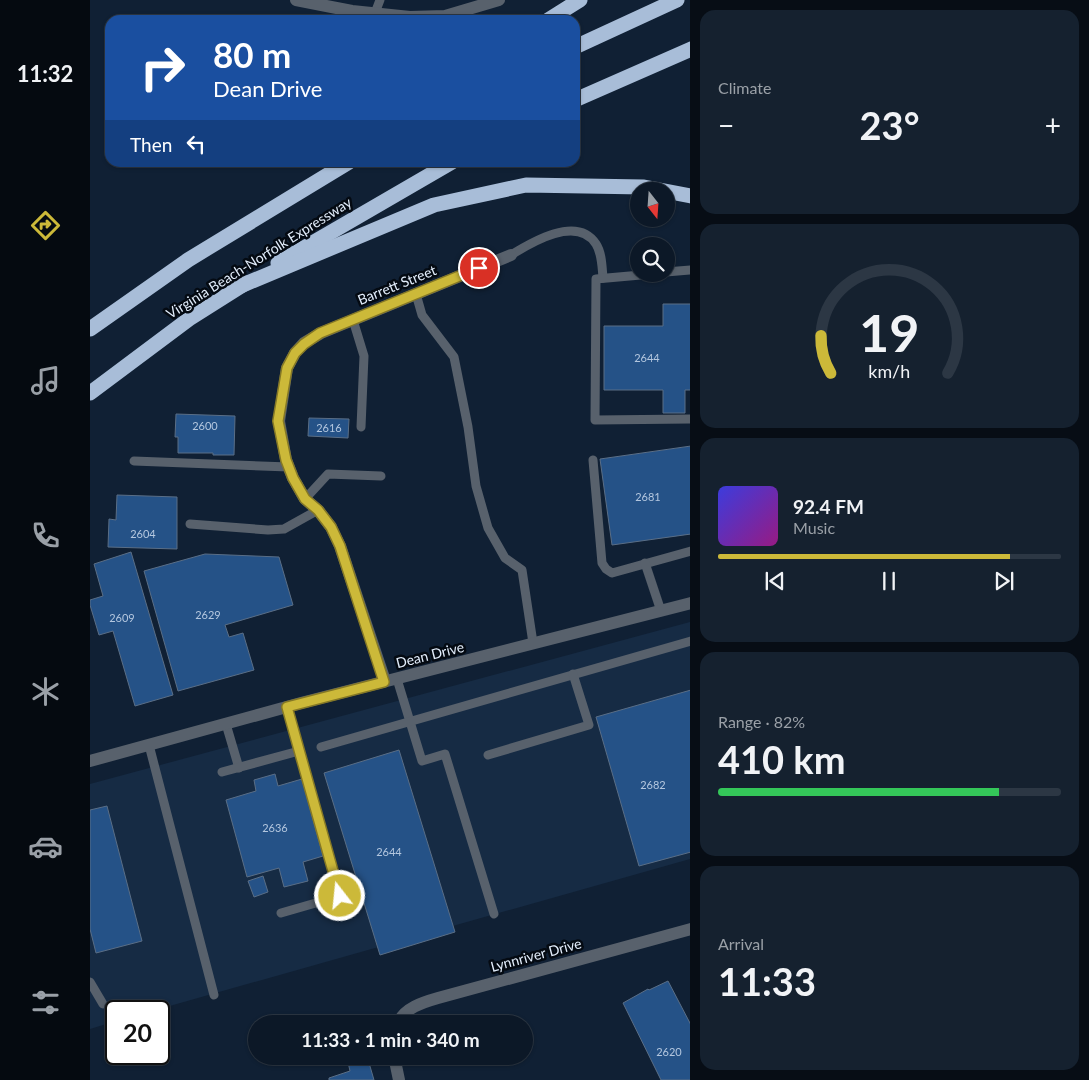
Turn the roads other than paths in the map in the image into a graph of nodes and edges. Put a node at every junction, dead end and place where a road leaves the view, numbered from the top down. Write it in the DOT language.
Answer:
graph roads {
  1 [pos="296,0"];
  2 [pos="380,0"];
  3 [pos="499,0"];
  4 [pos="580,0"];
  5 [pos="677,0"];
  6 [pos="375,13"];
  7 [pos="392,15"];
  8 [pos="448,15"];
  9 [pos="556,15"];
  10 [pos="580,45"];
  11 [pos="690,49"];
  12 [pos="580,98"];
  13 [pos="341,167"];
  14 [pos="443,167"];
  15 [pos="690,196"];
  16 [pos="510,255"];
  17 [pos="690,270"];
  18 [pos="675,271"];
  19 [pos="630,276"];
  20 [pos="603,278"];
  21 [pos="238,288"];
  22 [pos="416,294"];
  23 [pos="353,320"];
  24 [pos="90,329"];
  25 [pos="90,393"];
  26 [pos="690,419"];
  27 [pos="361,428"];
  28 [pos="594,460"];
  29 [pos="134,461"];
  30 [pos="289,467"];
  31 [pos="381,476"];
  32 [pos="305,499"];
  33 [pos="318,510"];
  34 [pos="190,524"];
  35 [pos="690,551"];
  36 [pos="645,563"];
  37 [pos="690,603"];
  38 [pos="661,611"];
  39 [pos="690,641"];
  40 [pos="533,644"];
  41 [pos="573,674"];
  42 [pos="391,680"];
  43 [pos="287,707"];
  44 [pos="410,722"];
  45 [pos="226,724"];
  46 [pos="150,745"];
  47 [pos="321,747"];
  48 [pos="299,751"];
  49 [pos="488,755"];
  50 [pos="90,761"];
  51 [pos="239,768"];
  52 [pos="222,772"];
  53 [pos="281,913"];
  54 [pos="494,914"];
  55 [pos="690,929"];
  56 [pos="90,982"];
  57 [pos="214,995"];
  58 [pos="103,1004"];
  59 [pos="404,1015"];
  60 [pos="396,1065"];
  61 [pos="399,1080"];
  1 -- 6 [label="street"];
  2 -- 6 [label="lane"];
  3 -- 8 [label="street"];
  4 -- 9 [label="highway"];
  5 -- 10 [label="highway"];
  6 -- 7 [label="street"];
  11 -- 12 [label="highway"];
  13 -- 24 [label="highway"];
  14 -- 21 [label="highway, Virginia Beach-Norfolk Expressway"];
  15 -- 21 [label="highway"];
  16 -- 20 [label="lane"];
  16 -- 22 [label="street, Barrett Street"];
  17 -- 18 [label="lane"];
  19 -- 20 [label="lane"];
  20 -- 26 [label="lane"];
  21 -- 25 [label="highway, Virginia Beach-Norfolk Expressway"];
  22 -- 23 [label="street, Barrett Street"];
  22 -- 40 [label="lane"];
  23 -- 27 [label="lane"];
  23 -- 30 [label="street, Barrett Street"];
  28 -- 36 [label="lane"];
  29 -- 30 [label="lane"];
  30 -- 32 [label="street, Barrett Street"];
  31 -- 32 [label="lane"];
  32 -- 33 [label="street, Barrett Street"];
  33 -- 34 [label="lane"];
  33 -- 42 [label="street, Barrett Street"];
  35 -- 36 [label="lane"];
  36 -- 38 [label="lane"];
  37 -- 38 [label="street, Dean Drive"];
  38 -- 40 [label="street, Dean Drive"];
  39 -- 41 [label="lane"];
  40 -- 42 [label="street, Dean Drive"];
  41 -- 44 [label="lane"];
  41 -- 49 [label="lane"];
  42 -- 43 [label="street, Dean Drive"];
  42 -- 44 [label="lane"];
  43 -- 45 [label="street, Dean Drive"];
  43 -- 48 [label="lane"];
  44 -- 47 [label="lane"];
  44 -- 54 [label="lane"];
  45 -- 46 [label="street, Dean Drive"];
  45 -- 51 [label="lane"];
  46 -- 50 [label="street, Dean Drive"];
  46 -- 57 [label="lane"];
  48 -- 51 [label="lane"];
  48 -- 53 [label="lane"];
  51 -- 52 [label="lane"];
  55 -- 59 [label="street, Lynnriver Drive"];
  56 -- 58 [label="lane"];
  60 -- 61 [label="street"];
}
